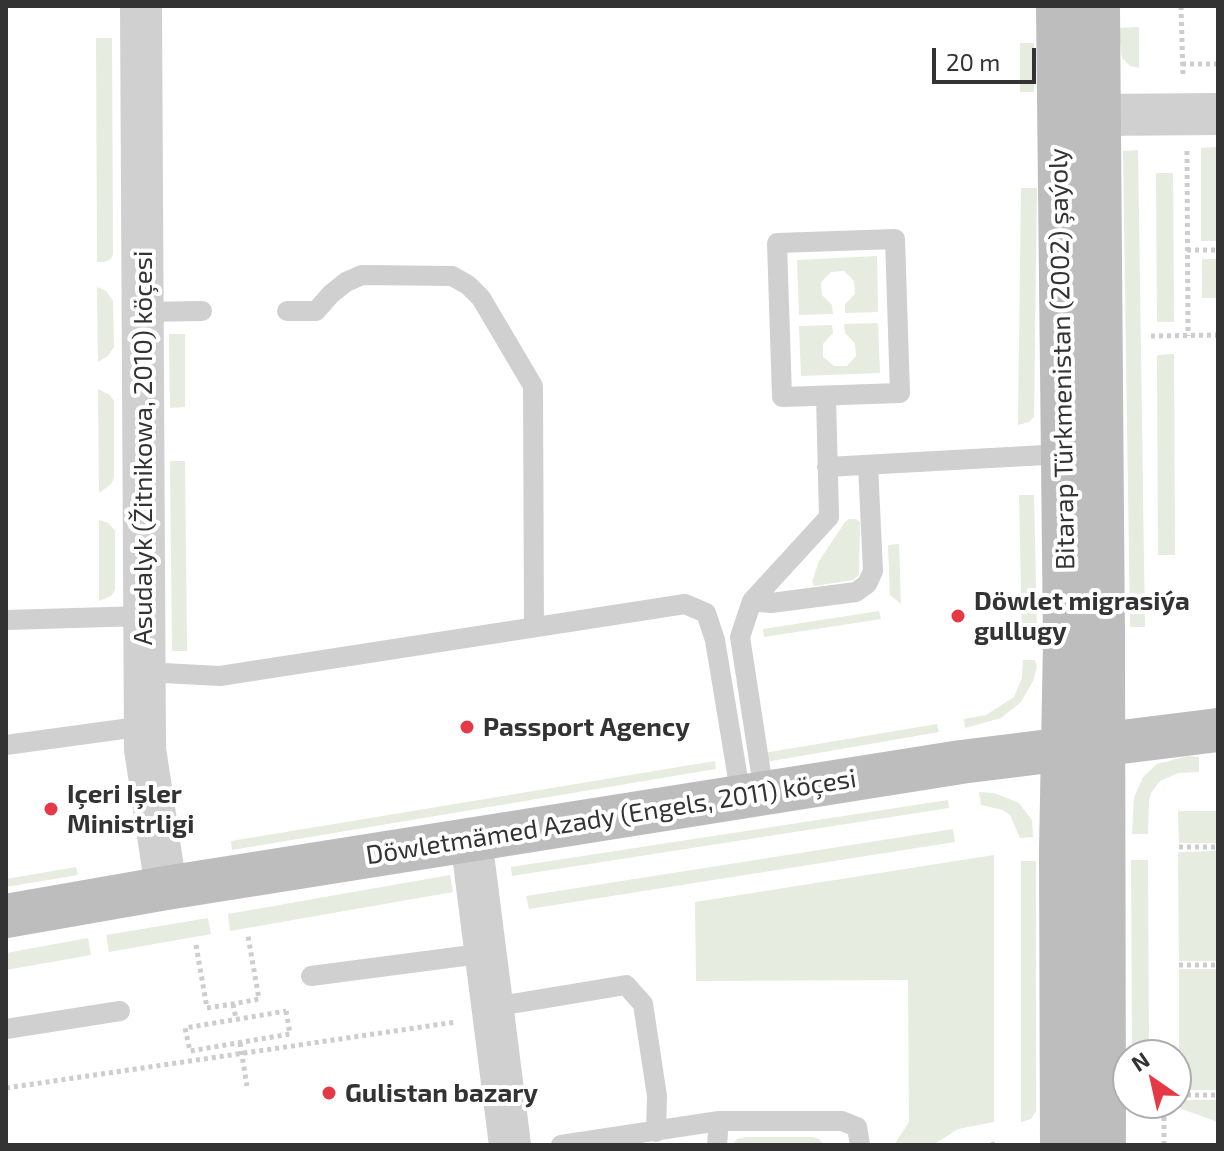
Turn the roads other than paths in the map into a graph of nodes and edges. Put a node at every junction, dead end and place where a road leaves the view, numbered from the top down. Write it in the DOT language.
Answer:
graph roads {
  1 [pos="141,6"];
  2 [pos="1058,6"];
  3 [pos="1098,6"];
  4 [pos="1218,114"];
  5 [pos="1098,115"];
  6 [pos="202,311"];
  7 [pos="287,311"];
  8 [pos="143,312"];
  9 [pos="826,396"];
  10 [pos="1063,454"];
  11 [pos="868,465"];
  12 [pos="827,467"];
  13 [pos="752,601"];
  14 [pos="143,616"];
  15 [pos="6,620"];
  16 [pos="534,627"];
  17 [pos="144,672"];
  18 [pos="145,726"];
  19 [pos="1218,730"];
  20 [pos="6,745"];
  21 [pos="1083,746"];
  22 [pos="752,795"];
  23 [pos="471,839"];
  24 [pos="166,888"];
  25 [pos="6,916"];
  26 [pos="487,953"];
  27 [pos="311,976"];
  28 [pos="120,1011"];
  29 [pos="480,1016"];
  30 [pos="6,1029"];
  31 [pos="719,1121"];
  32 [pos="656,1132"];
  33 [pos="569,1144"];
  34 [pos="510,1145"];
  35 [pos="561,1145"];
  36 [pos="717,1145"];
  37 [pos="860,1145"];
  38 [pos="1062,1145"];
  39 [pos="1104,1145"];
  1 -- 8 [label="street, Asudalyk (Žitnikowa, 2010) köçesi"];
  2 -- 10 [label="street, Bitarap Türkmenistan (2002) şaýoly"];
  3 -- 5 [label="street, Bitarap Türkmenistan (2002) şaýoly"];
  4 -- 5 [label="street"];
  5 -- 21 [label="street, Bitarap Türkmenistan (2002) şaýoly"];
  6 -- 8 [label="lane"];
  7 -- 16 [label="lane"];
  8 -- 14 [label="street, Asudalyk (Žitnikowa, 2010) köçesi"];
  9 -- 9 [label="lane"];
  9 -- 12 [label="lane"];
  10 -- 11 [label="lane"];
  10 -- 21 [label="street, Bitarap Türkmenistan (2002) şaýoly"];
  11 -- 12 [label="lane"];
  11 -- 13 [label="lane"];
  12 -- 13 [label="lane"];
  13 -- 22 [label="lane"];
  14 -- 15 [label="lane"];
  14 -- 17 [label="street, Asudalyk (Žitnikowa, 2010) köçesi"];
  16 -- 17 [label="lane"];
  16 -- 22 [label="lane"];
  17 -- 18 [label="street, Asudalyk (Žitnikowa, 2010) köçesi"];
  18 -- 20 [label="lane"];
  18 -- 24 [label="street, Asudalyk (Žitnikowa, 2010) köçesi"];
  19 -- 21 [label="street, Döwletmämed Azady (Engels, 2011) köçesi"];
  21 -- 22 [label="street, Döwletmämed Azady (Engels, 2011) köçesi"];
  21 -- 38 [label="street, Bitarap Türkmenistan (2002) şaýoly"];
  21 -- 39 [label="street, Bitarap Türkmenistan (2002) şaýoly"];
  22 -- 23 [label="street, Döwletmämed Azady (Engels, 2011) köçesi"];
  23 -- 24 [label="street, Döwletmämed Azady (Engels, 2011) köçesi"];
  23 -- 26 [label="street"];
  24 -- 25 [label="street, Döwletmämed Azady (Engels, 2011) köçesi"];
  26 -- 27 [label="lane"];
  26 -- 29 [label="street"];
  28 -- 30 [label="lane"];
  29 -- 32 [label="lane"];
  29 -- 34 [label="street"];
  31 -- 32 [label="lane"];
  31 -- 36 [label="lane"];
  31 -- 37 [label="lane"];
  32 -- 33 [label="lane"];
  33 -- 35 [label="lane"];
}
